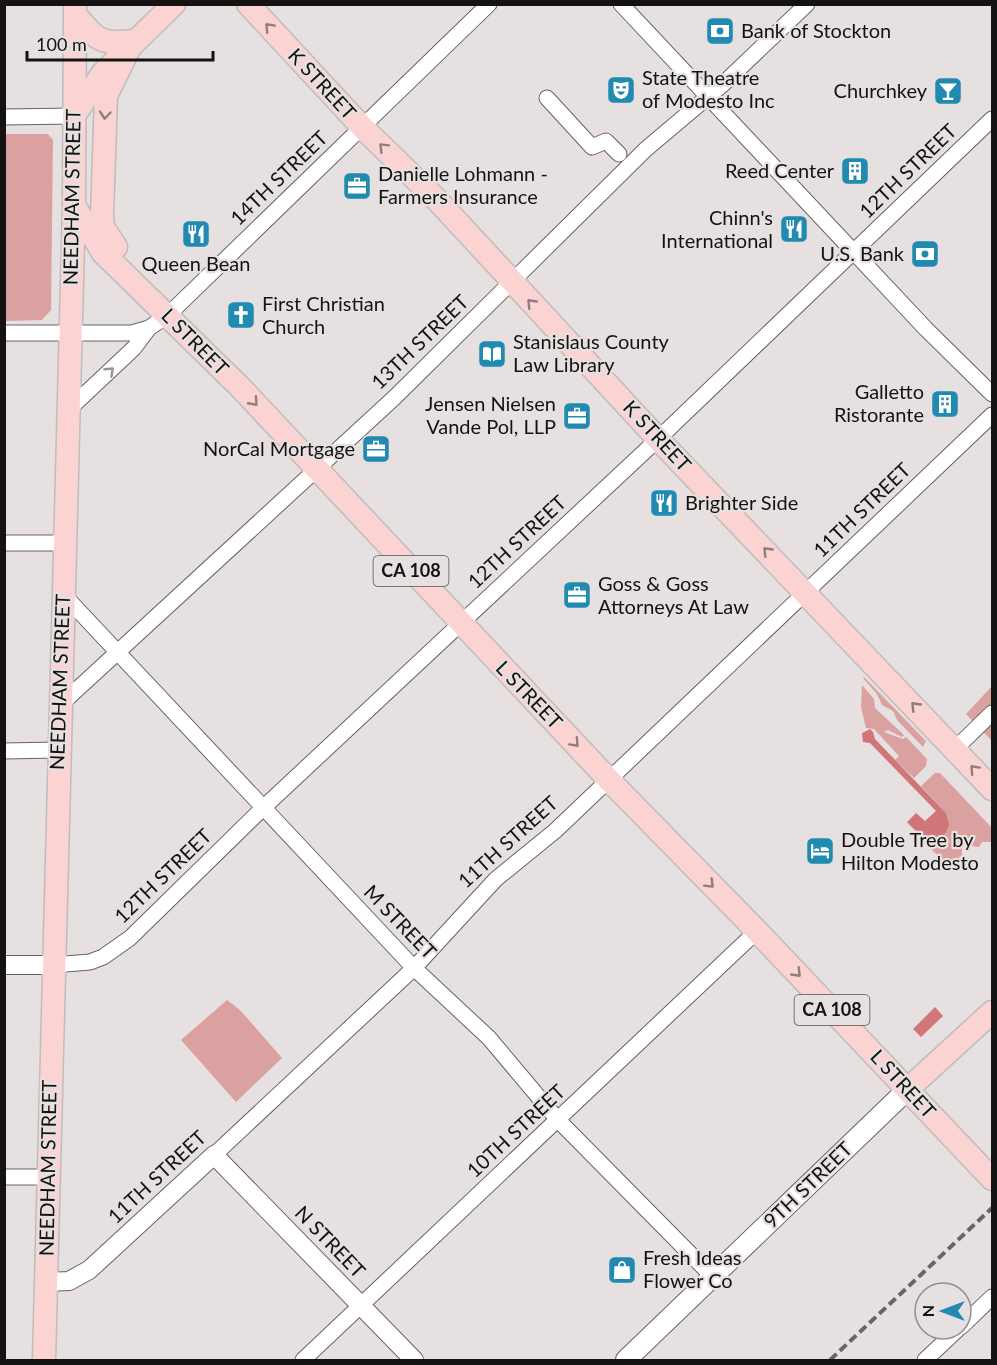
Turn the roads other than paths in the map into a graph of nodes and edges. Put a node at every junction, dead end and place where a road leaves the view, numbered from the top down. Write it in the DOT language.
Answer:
graph roads {
  1 [pos="174,4"];
  2 [pos="248,4"];
  3 [pos="489,4"];
  4 [pos="621,4"];
  5 [pos="807,4"];
  6 [pos="75,9"];
  7 [pos="133,42"];
  8 [pos="708,96"];
  9 [pos="547,98"];
  10 [pos="74,116"];
  11 [pos="4,117"];
  12 [pos="993,119"];
  13 [pos="362,127"];
  14 [pos="619,154"];
  15 [pos="74,205"];
  16 [pos="855,251"];
  17 [pos="127,276"];
  18 [pos="512,282"];
  19 [pos="168,315"];
  20 [pos="149,328"];
  21 [pos="4,333"];
  22 [pos="69,333"];
  23 [pos="993,394"];
  24 [pos="67,411"];
  25 [pos="993,415"];
  26 [pos="658,439"];
  27 [pos="316,470"];
  28 [pos="4,543"];
  29 [pos="63,543"];
  30 [pos="63,593"];
  31 [pos="808,593"];
  32 [pos="461,624"];
  33 [pos="116,652"];
  34 [pos="59,706"];
  35 [pos="993,713"];
  36 [pos="955,749"];
  37 [pos="58,750"];
  38 [pos="4,751"];
  39 [pos="609,780"];
  40 [pos="993,789"];
  41 [pos="263,808"];
  42 [pos="757,931"];
  43 [pos="4,965"];
  44 [pos="53,965"];
  45 [pos="414,968"];
  46 [pos="993,1012"];
  47 [pos="908,1089"];
  48 [pos="558,1120"];
  49 [pos="214,1155"];
  50 [pos="4,1177"];
  51 [pos="48,1177"];
  52 [pos="993,1179"];
  53 [pos="712,1276"];
  54 [pos="46,1282"];
  55 [pos="993,1297"];
  56 [pos="361,1306"];
  57 [pos="973,1316"];
  58 [pos="946,1341"];
  59 [pos="44,1360"];
  60 [pos="303,1360"];
  61 [pos="414,1360"];
  62 [pos="626,1360"];
  63 [pos="925,1360"];
  1 -- 7 [label="main road"];
  13 -- 2 [label="main road, K STREET, one-way"];
  3 -- 13 [label="street, 14TH STREET"];
  4 -- 8 [label="street"];
  5 -- 8 [label="street, 13TH STREET"];
  6 -- 7 [label="main road"];
  6 -- 10 [label="main road, NEEDHAM STREET"];
  7 -- 10 [label="main road"];
  7 -- 17 [label="main road, one-way"];
  8 -- 16 [label="street"];
  8 -- 18 [label="street, 13TH STREET"];
  9 -- 14 [label="street"];
  10 -- 11 [label="street"];
  10 -- 15 [label="main road, NEEDHAM STREET"];
  12 -- 16 [label="street, 12TH STREET"];
  18 -- 13 [label="main road, K STREET, one-way"];
  13 -- 19 [label="street, 14TH STREET"];
  15 -- 17 [label="main road, L STREET / CA 108"];
  15 -- 22 [label="main road, NEEDHAM STREET"];
  16 -- 23 [label="street"];
  16 -- 26 [label="street, 12TH STREET"];
  17 -- 19 [label="main road, L STREET / CA 108"];
  26 -- 18 [label="main road, K STREET, one-way"];
  18 -- 27 [label="street, 13TH STREET"];
  19 -- 20 [label="street, 14TH STREET"];
  19 -- 27 [label="main road, L STREET / CA 108, one-way"];
  20 -- 22 [label="street, 14TH STREET"];
  24 -- 20 [label="street, 14TH STREET, one-way"];
  21 -- 22 [label="street, 14TH STREET"];
  22 -- 24 [label="main road, NEEDHAM STREET"];
  24 -- 29 [label="main road, NEEDHAM STREET"];
  25 -- 31 [label="street, 11TH STREET"];
  31 -- 26 [label="main road, K STREET, one-way"];
  26 -- 32 [label="street, 12TH STREET"];
  27 -- 32 [label="main road, L STREET / CA 108"];
  27 -- 33 [label="street, 13TH STREET"];
  28 -- 29 [label="street"];
  29 -- 30 [label="main road, NEEDHAM STREET"];
  30 -- 33 [label="street, M STREET"];
  30 -- 34 [label="main road, NEEDHAM STREET"];
  36 -- 31 [label="main road, K STREET, one-way"];
  31 -- 39 [label="street, 11TH STREET"];
  32 -- 39 [label="main road, L STREET / CA 108, one-way"];
  32 -- 41 [label="street, 12TH STREET"];
  33 -- 34 [label="street, 13TH STREET"];
  33 -- 41 [label="street, M STREET"];
  34 -- 37 [label="main road, NEEDHAM STREET"];
  35 -- 36 [label="street"];
  40 -- 36 [label="main road, K STREET, one-way"];
  37 -- 38 [label="street"];
  37 -- 44 [label="main road, NEEDHAM STREET"];
  39 -- 42 [label="main road, L STREET / CA 108, one-way"];
  39 -- 45 [label="street, 11TH STREET"];
  41 -- 44 [label="street, 12TH STREET"];
  41 -- 45 [label="street, M STREET"];
  42 -- 47 [label="main road, L STREET / CA 108, one-way"];
  42 -- 48 [label="street, 10TH STREET"];
  43 -- 44 [label="street"];
  44 -- 51 [label="main road, NEEDHAM STREET"];
  45 -- 48 [label="street, M STREET"];
  45 -- 49 [label="street, 11TH STREET"];
  46 -- 47 [label="main road, 9TH STREET"];
  47 -- 52 [label="main road, L STREET / CA 108"];
  47 -- 53 [label="main road, 9TH STREET"];
  48 -- 53 [label="street, M STREET"];
  48 -- 56 [label="street, 10TH STREET"];
  49 -- 54 [label="street, 11TH STREET"];
  49 -- 56 [label="street, N STREET"];
  50 -- 51 [label="street"];
  51 -- 54 [label="main road, NEEDHAM STREET"];
  53 -- 62 [label="main road, 9TH STREET"];
  54 -- 59 [label="main road, NEEDHAM STREET"];
  55 -- 57 [label="street"];
  56 -- 60 [label="street, 10TH STREET"];
  56 -- 61 [label="street, N STREET"];
  58 -- 63 [label="street"];
}
